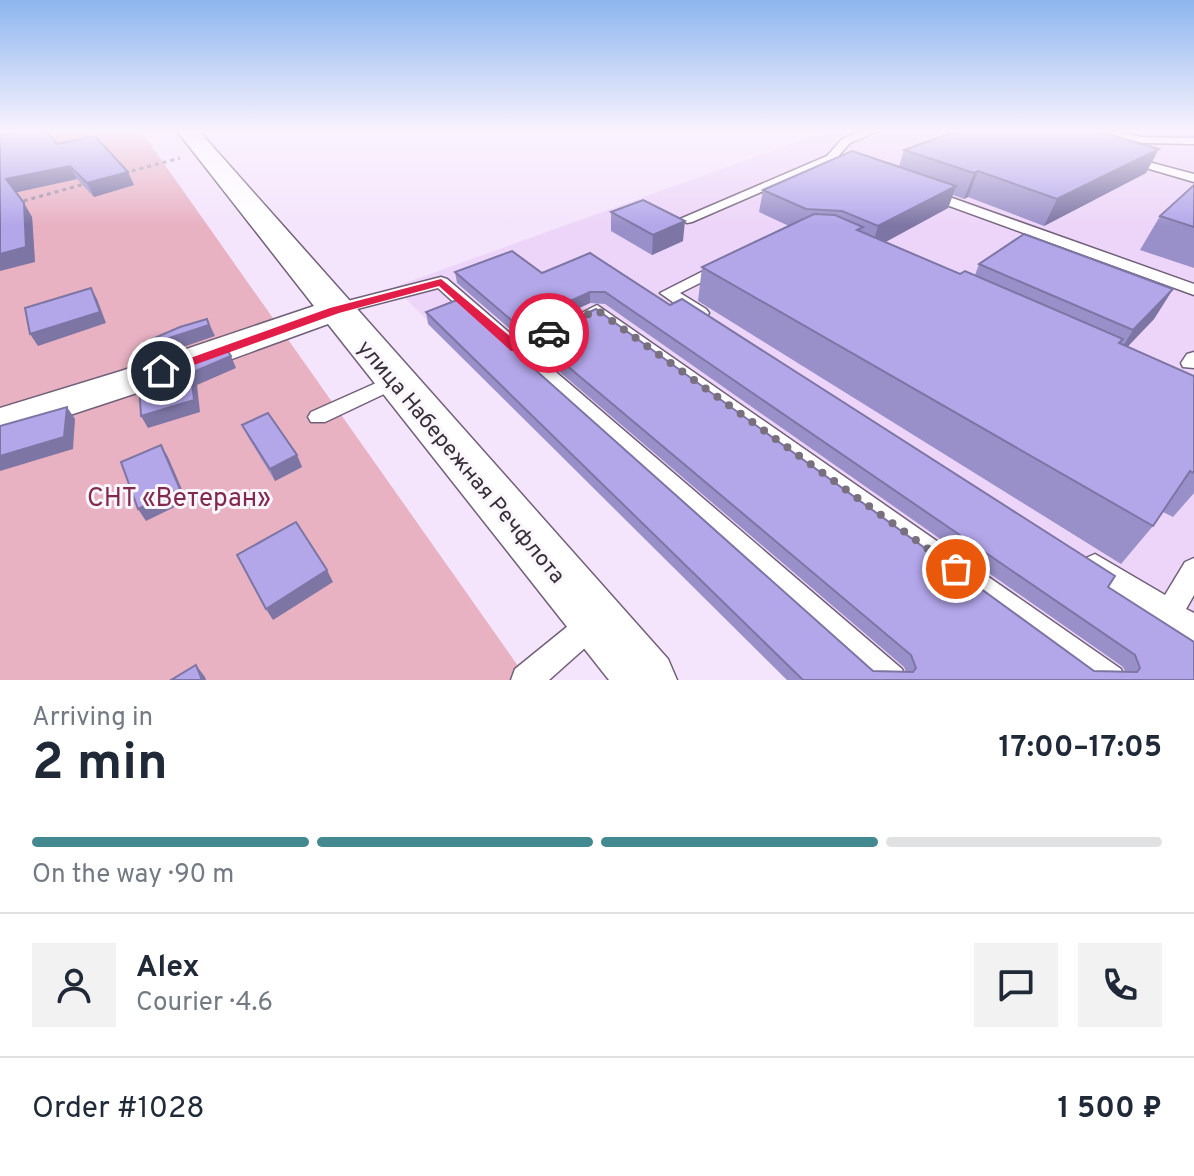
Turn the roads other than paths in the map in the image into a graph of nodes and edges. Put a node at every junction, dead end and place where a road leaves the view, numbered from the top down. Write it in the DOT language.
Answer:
graph roads {
  1 [pos="213,163"];
  2 [pos="833,163"];
  3 [pos="1139,163"];
  4 [pos="1194,178"];
  5 [pos="918,190"];
  6 [pos="687,219"];
  7 [pos="739,258"];
  8 [pos="1194,290"];
  9 [pos="334,310"];
  10 [pos="721,327"];
  11 [pos="516,348"];
  12 [pos="394,381"];
  13 [pos="318,417"];
  14 [pos="0,423"];
  15 [pos="1077,554"];
  16 [pos="1194,570"];
  17 [pos="1169,613"];
  18 [pos="596,620"];
  19 [pos="1194,629"];
  20 [pos="526,680"];
  21 [pos="647,680"];
  22 [pos="891,680"];
  23 [pos="1110,680"];
  1 -- 9 [label="street, улица Набережная Речфлота"];
  2 -- 6 [label="lane"];
  3 -- 4 [label="lane"];
  5 -- 8 [label="lane"];
  7 -- 10 [label="lane"];
  9 -- 11 [label="lane"];
  9 -- 12 [label="street, улица Набережная Речфлота"];
  9 -- 14 [label="street"];
  11 -- 22 [label="lane"];
  11 -- 23 [label="lane"];
  12 -- 13 [label="lane"];
  12 -- 18 [label="street, улица Набережная Речфлота"];
  15 -- 17 [label="lane"];
  16 -- 17 [label="lane"];
  17 -- 19 [label="lane"];
  18 -- 20 [label="lane"];
  18 -- 21 [label="street, улица Набережная Речфлота"];
}
